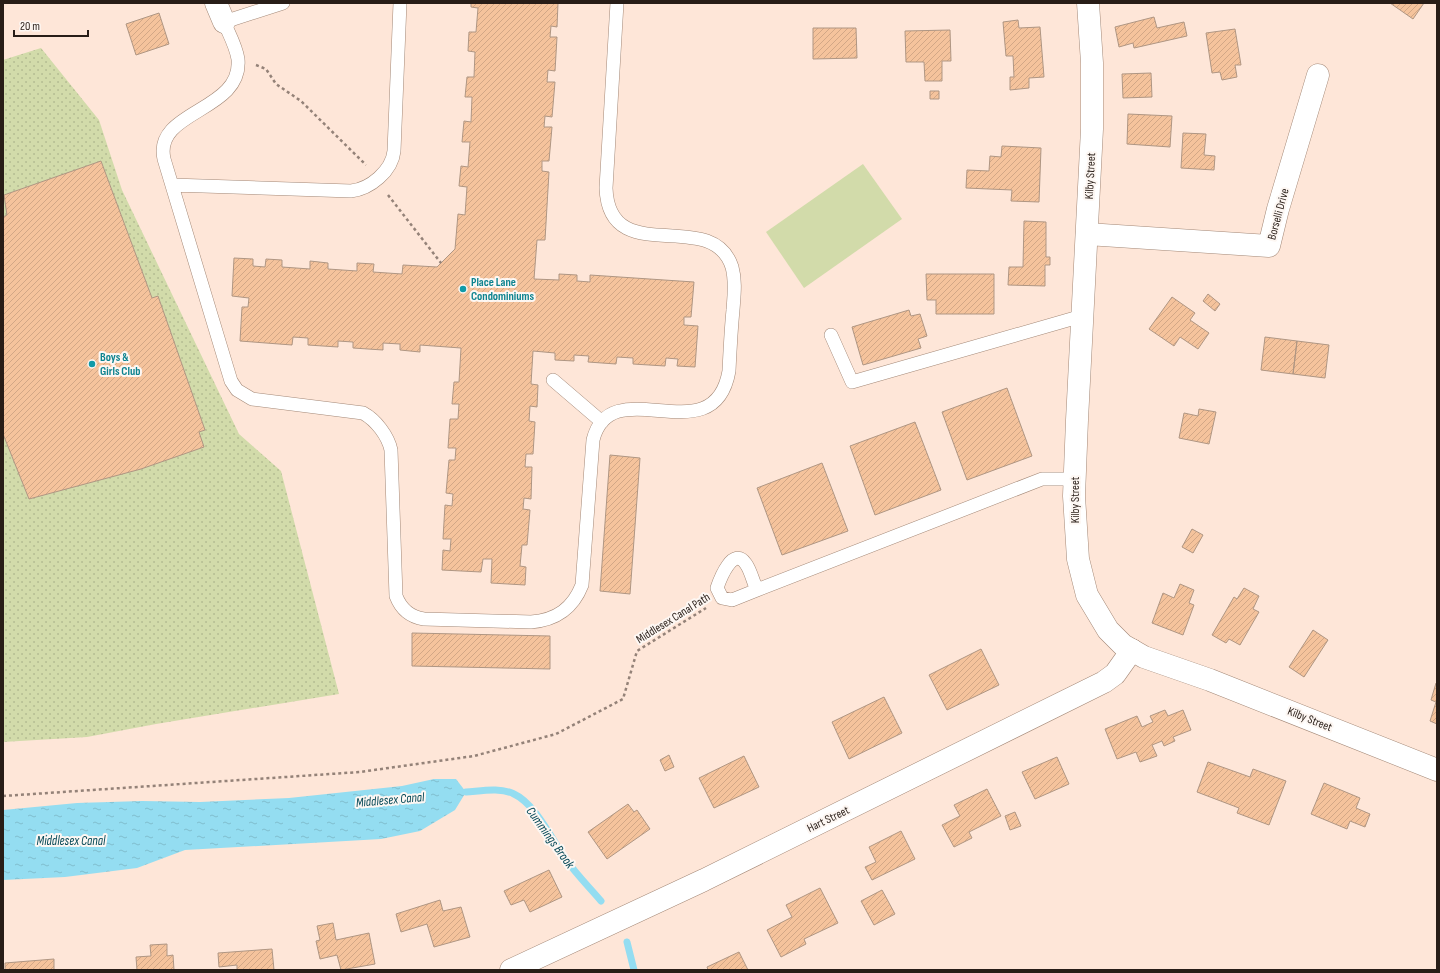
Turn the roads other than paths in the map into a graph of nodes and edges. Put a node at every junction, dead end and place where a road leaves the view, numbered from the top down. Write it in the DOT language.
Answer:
graph roads {
  1 [pos="283,3"];
  2 [pos="400,3"];
  3 [pos="617,3"];
  4 [pos="1088,3"];
  5 [pos="220,13"];
  6 [pos="1318,75"];
  7 [pos="172,185"];
  8 [pos="1087,234"];
  9 [pos="1082,316"];
  10 [pos="831,335"];
  11 [pos="553,380"];
  12 [pos="602,422"];
  13 [pos="1075,479"];
  14 [pos="757,590"];
  15 [pos="1132,650"];
  16 [pos="1437,770"];
  17 [pos="511,970"];
  1 -- 5 [label="lane"];
  2 -- 7 [label="lane"];
  3 -- 12 [label="lane"];
  4 -- 8 [label="street, Kilby Street"];
  5 -- 7 [label="lane"];
  6 -- 8 [label="street, Borselli Drive"];
  7 -- 12 [label="lane"];
  8 -- 9 [label="street, Kilby Street"];
  9 -- 10 [label="lane"];
  9 -- 13 [label="street, Kilby Street"];
  11 -- 12 [label="lane"];
  13 -- 14 [label="lane"];
  13 -- 15 [label="street, Kilby Street"];
  14 -- 14 [label="lane"];
  15 -- 16 [label="street, Kilby Street"];
  15 -- 17 [label="street, Hart Street"];
}
